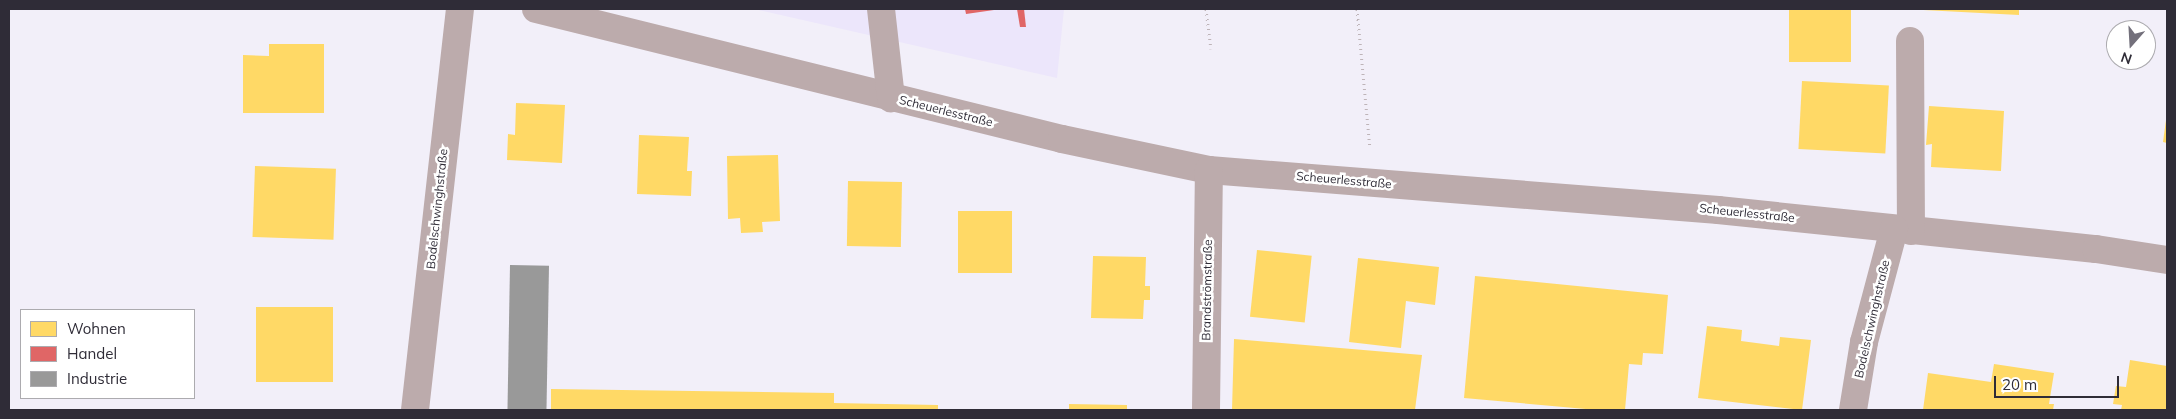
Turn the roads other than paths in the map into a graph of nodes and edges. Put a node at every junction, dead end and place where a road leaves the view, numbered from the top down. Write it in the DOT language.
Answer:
graph roads {
  1 [pos="460,9"];
  2 [pos="536,9"];
  3 [pos="881,9"];
  4 [pos="1910,41"];
  5 [pos="891,98"];
  6 [pos="1209,170"];
  7 [pos="1903,230"];
  8 [pos="2167,260"];
  9 [pos="415,410"];
  10 [pos="1206,410"];
  11 [pos="1852,410"];
  1 -- 9 [label="street, Bodelschwinghstraße"];
  2 -- 5 [label="street, Scheuerlesstraße"];
  3 -- 5 [label="street"];
  4 -- 7 [label="street, Bodelschwinghstraße"];
  5 -- 6 [label="street, Scheuerlesstraße"];
  6 -- 7 [label="street, Scheuerlesstraße"];
  6 -- 10 [label="street, Brandströmstraße"];
  7 -- 8 [label="street, Scheuerlesstraße"];
  7 -- 11 [label="street, Bodelschwinghstraße"];
}
